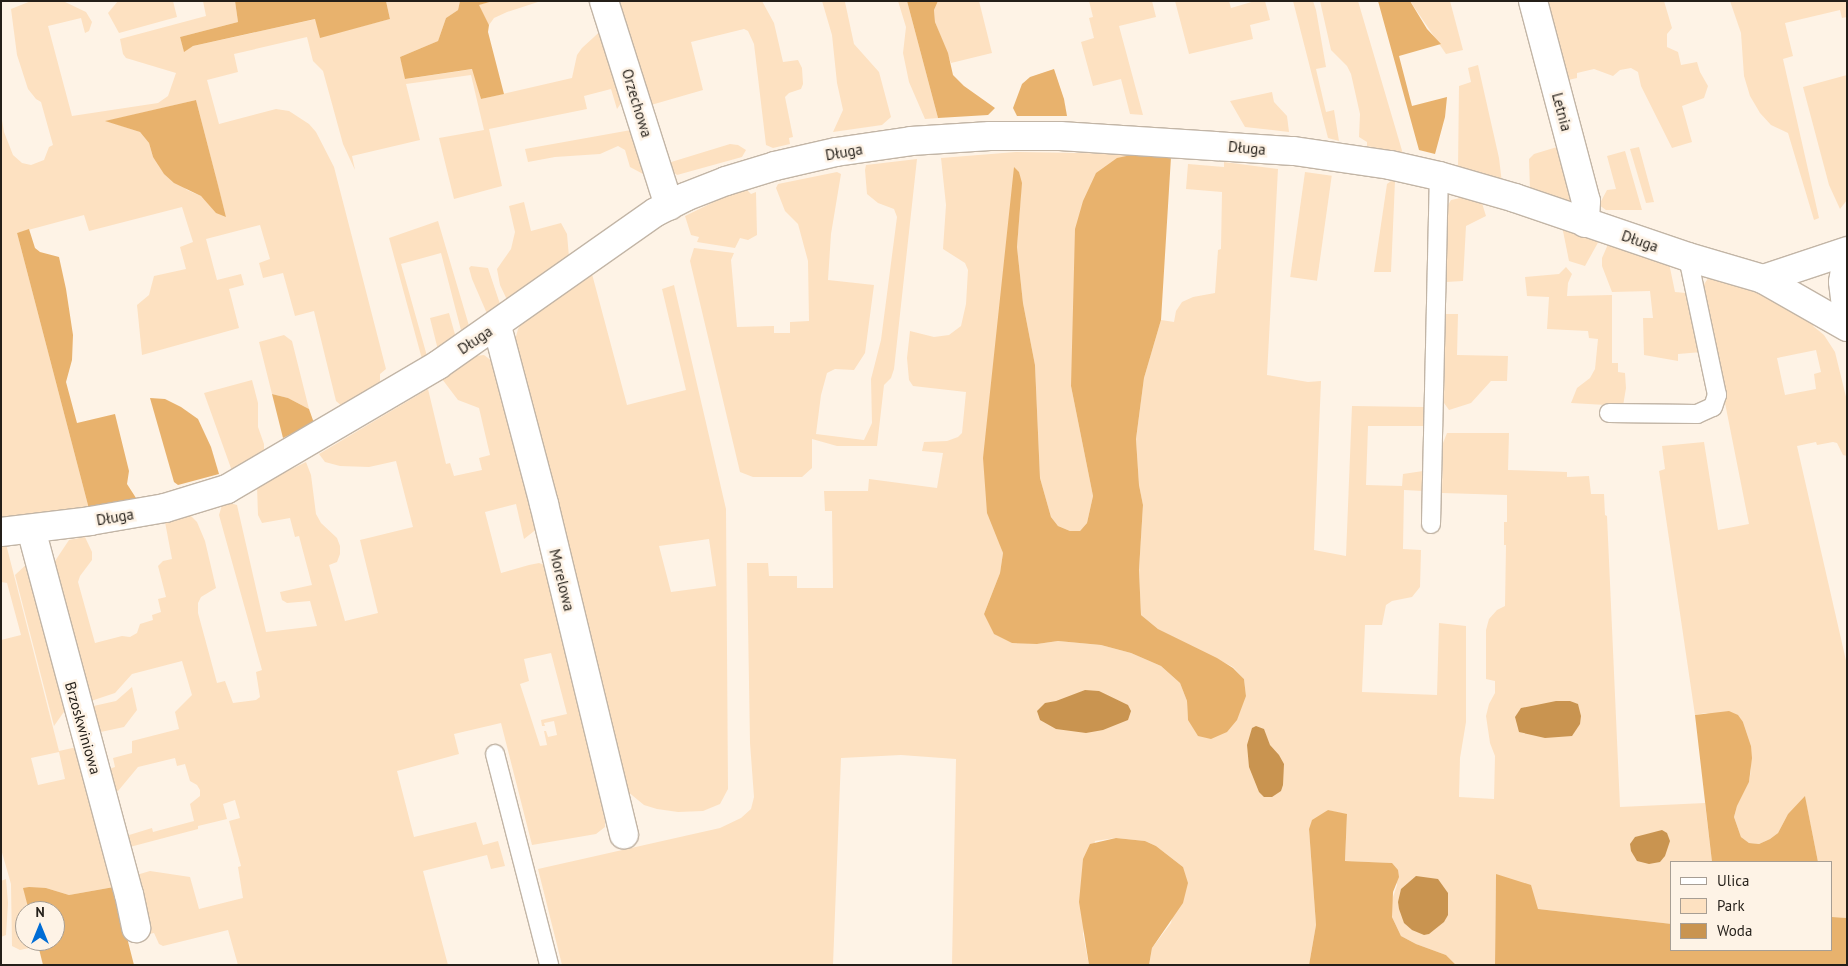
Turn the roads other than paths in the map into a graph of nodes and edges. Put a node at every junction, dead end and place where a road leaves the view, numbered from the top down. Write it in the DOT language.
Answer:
graph roads {
  1 [pos="604,1"];
  2 [pos="1533,1"];
  3 [pos="1439,176"];
  4 [pos="669,206"];
  5 [pos="1585,222"];
  6 [pos="1847,251"];
  7 [pos="1688,257"];
  8 [pos="1847,257"];
  9 [pos="1764,279"];
  10 [pos="1847,316"];
  11 [pos="496,326"];
  12 [pos="1847,327"];
  13 [pos="1609,413"];
  14 [pos="1431,524"];
  15 [pos="31,529"];
  16 [pos="1,532"];
  17 [pos="495,754"];
  18 [pos="624,834"];
  19 [pos="136,928"];
  20 [pos="549,965"];
  1 -- 4 [label="street, Orzechowa"];
  2 -- 5 [label="street, Letnia"];
  3 -- 4 [label="street, Długa"];
  3 -- 5 [label="street, Długa"];
  3 -- 14 [label="lane"];
  4 -- 11 [label="street, Długa"];
  5 -- 7 [label="street, Długa"];
  6 -- 9 [label="street"];
  7 -- 9 [label="street, Długa"];
  7 -- 13 [label="lane"];
  8 -- 10 [label="street"];
  9 -- 12 [label="street, Długa"];
  11 -- 15 [label="street, Długa"];
  11 -- 18 [label="street, Morelowa"];
  15 -- 16 [label="street, Długa"];
  15 -- 19 [label="street, Brzoskwiniowa"];
  17 -- 20 [label="lane"];
}
